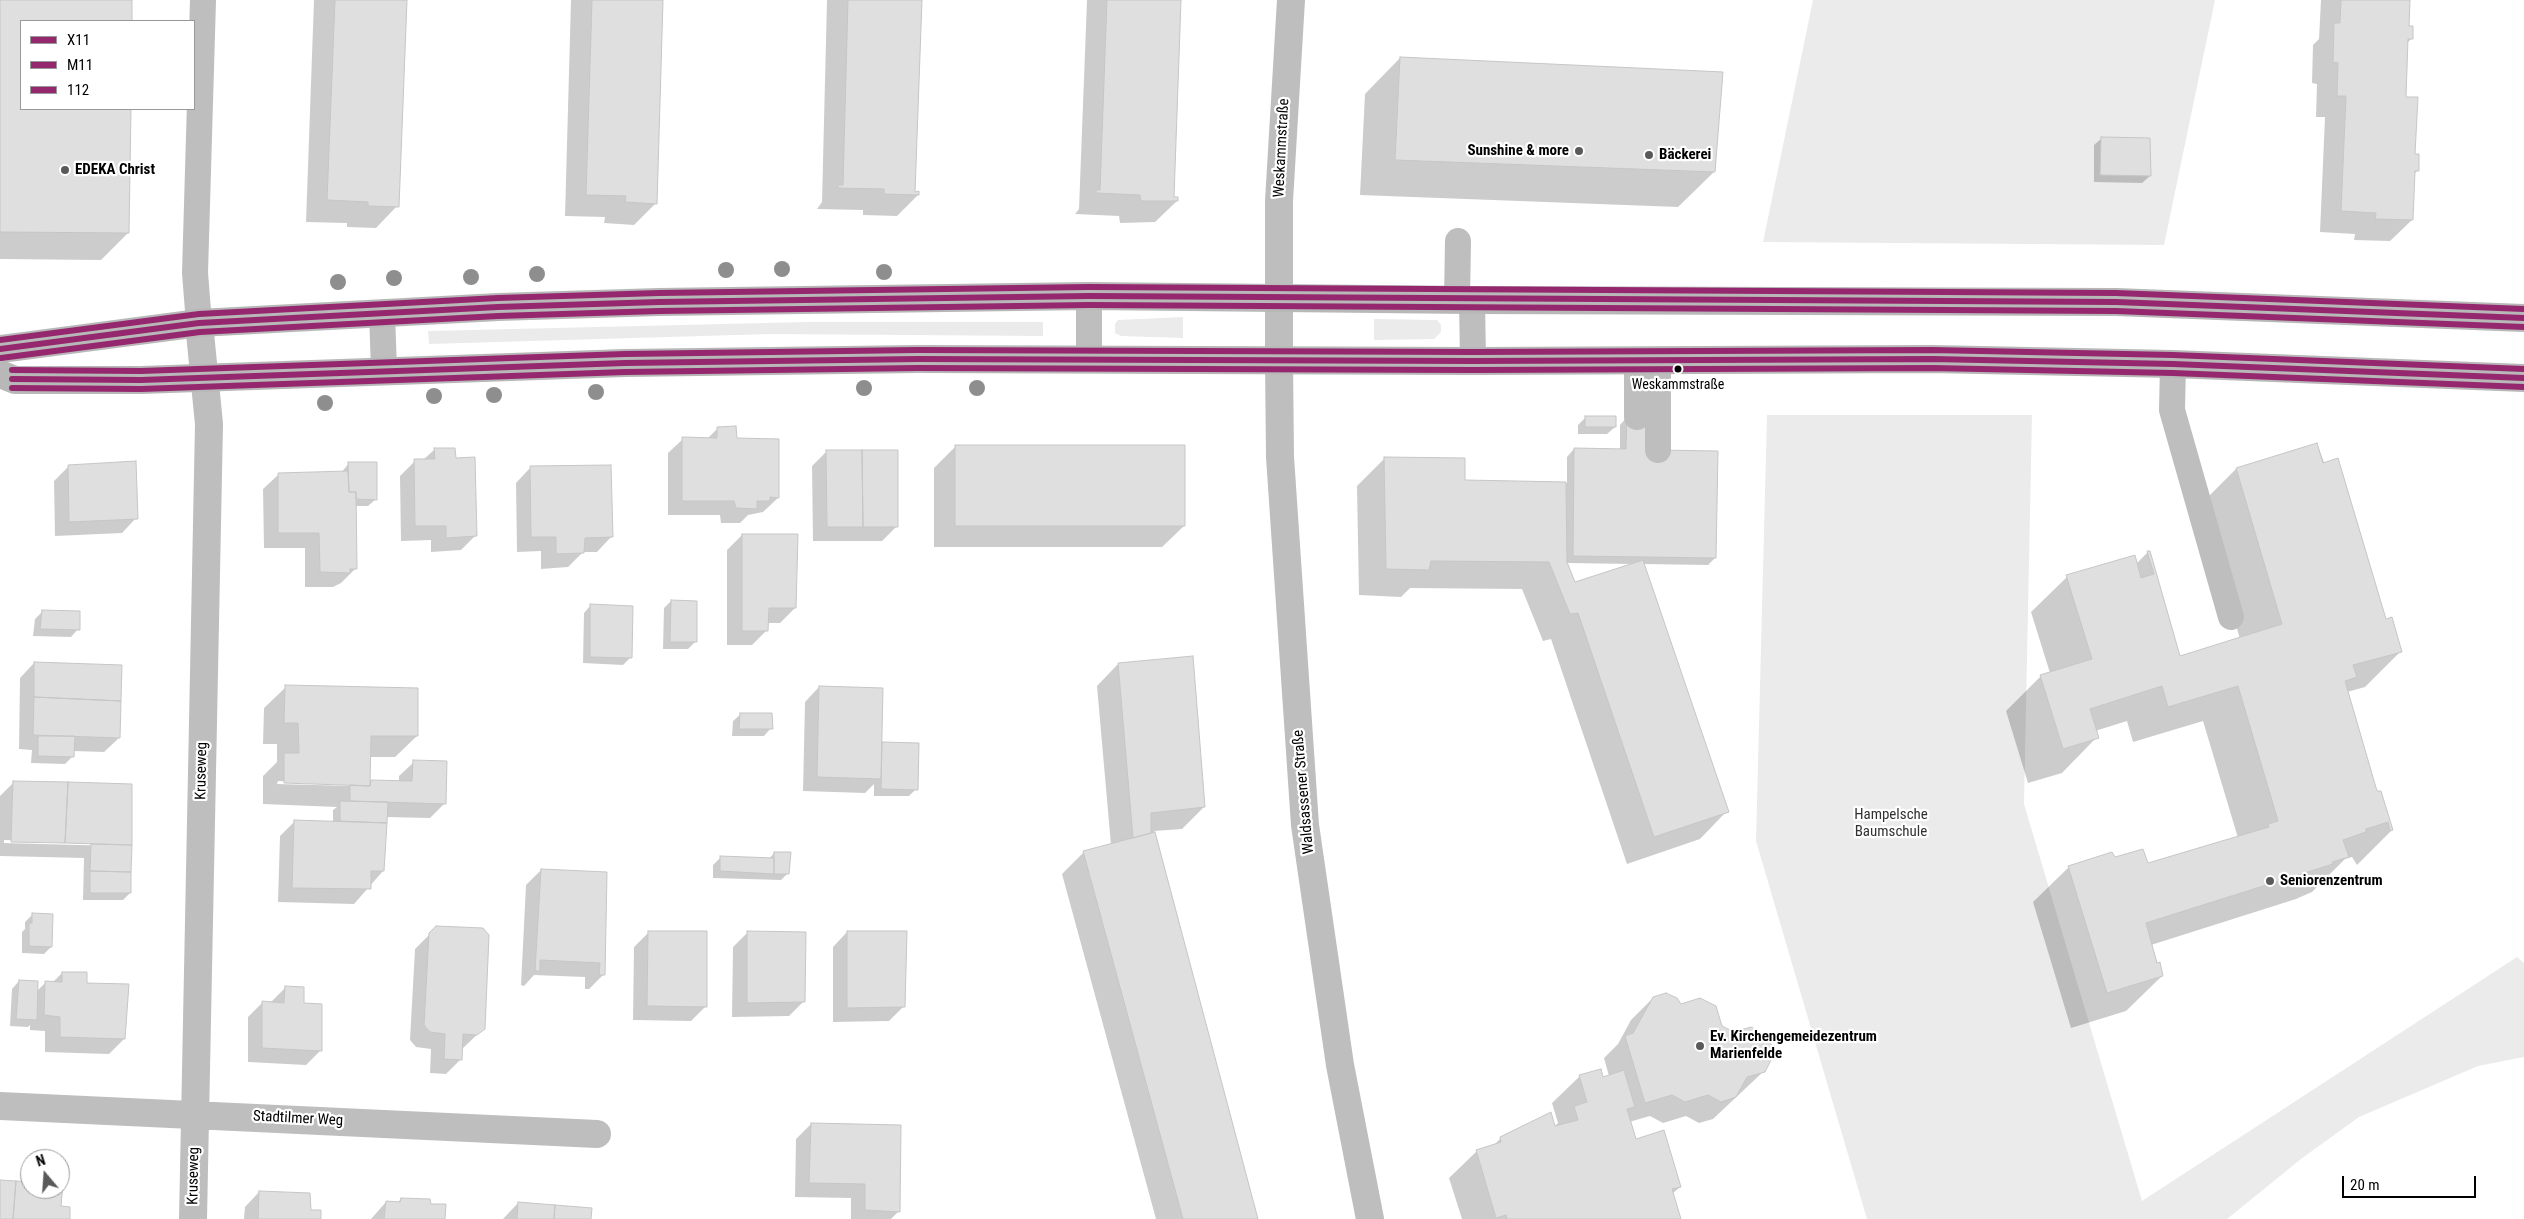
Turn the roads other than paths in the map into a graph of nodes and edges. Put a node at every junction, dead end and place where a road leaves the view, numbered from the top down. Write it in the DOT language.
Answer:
graph roads {
  1 [pos="203,0"];
  2 [pos="1291,0"];
  3 [pos="1458,241"];
  4 [pos="1089,296"];
  5 [pos="1279,297"];
  6 [pos="1465,300"];
  7 [pos="382,313"];
  8 [pos="2524,318"];
  9 [pos="199,323"];
  10 [pos="0,349"];
  11 [pos="1089,360"];
  12 [pos="1648,360"];
  13 [pos="1279,361"];
  14 [pos="1473,361"];
  15 [pos="2172,364"];
  16 [pos="384,370"];
  17 [pos="0,374"];
  18 [pos="204,377"];
  19 [pos="2524,378"];
  20 [pos="1637,417"];
  21 [pos="1658,450"];
  22 [pos="2231,617"];
  23 [pos="0,1106"];
  24 [pos="196,1114"];
  25 [pos="597,1134"];
  26 [pos="193,1219"];
  27 [pos="1370,1219"];
  1 -- 9 [label="lane"];
  2 -- 5 [label="street, Weskammstraße"];
  3 -- 6 [label="lane"];
  4 -- 5 [label="main road"];
  4 -- 7 [label="main road"];
  4 -- 11 [label="lane"];
  5 -- 6 [label="main road"];
  5 -- 13 [label="street, Weskammstraße"];
  6 -- 8 [label="main road"];
  6 -- 14 [label="lane"];
  7 -- 9 [label="main road"];
  7 -- 16 [label="lane"];
  9 -- 10 [label="main road"];
  9 -- 18 [label="street, Kruseweg"];
  11 -- 13 [label="main road"];
  11 -- 16 [label="main road"];
  12 -- 14 [label="main road"];
  12 -- 15 [label="main road"];
  12 -- 20 [label="lane"];
  12 -- 21 [label="lane"];
  13 -- 14 [label="main road"];
  13 -- 27 [label="street, Waldsassener Straße"];
  15 -- 19 [label="main road"];
  15 -- 22 [label="lane"];
  16 -- 18 [label="main road"];
  17 -- 18 [label="main road"];
  18 -- 24 [label="street, Kruseweg"];
  23 -- 24 [label="street, Stadtilmer Weg"];
  24 -- 25 [label="street, Stadtilmer Weg"];
  24 -- 26 [label="street, Kruseweg"];
}
